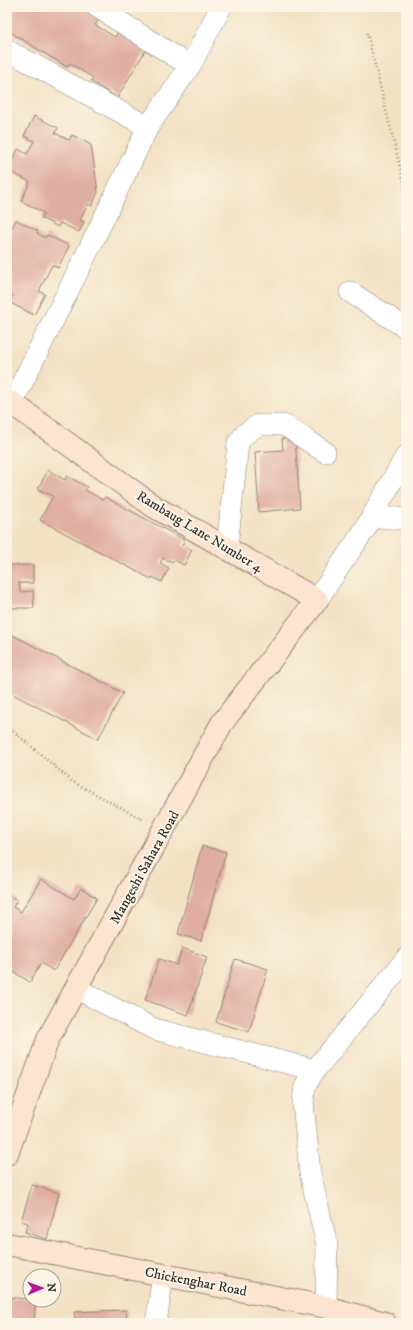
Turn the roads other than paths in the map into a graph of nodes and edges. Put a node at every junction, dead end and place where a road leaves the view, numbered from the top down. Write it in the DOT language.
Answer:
graph roads {
  1 [pos="97,7"];
  2 [pos="221,7"];
  3 [pos="7,50"];
  4 [pos="190,66"];
  5 [pos="148,127"];
  6 [pos="350,292"];
  7 [pos="406,328"];
  8 [pos="10,403"];
  9 [pos="326,452"];
  10 [pos="406,456"];
  11 [pos="372,517"];
  12 [pos="406,519"];
  13 [pos="227,548"];
  14 [pos="317,600"];
  15 [pos="406,959"];
  16 [pos="77,989"];
  17 [pos="315,1070"];
  18 [pos="7,1154"];
  19 [pos="7,1244"];
  20 [pos="164,1275"];
  21 [pos="326,1307"];
  22 [pos="156,1323"];
  23 [pos="385,1323"];
  1 -- 4 [label="street"];
  2 -- 4 [label="street"];
  3 -- 5 [label="street"];
  4 -- 5 [label="street"];
  5 -- 8 [label="street"];
  6 -- 7 [label="street"];
  8 -- 13 [label="street, Rambaug Lane Number 4"];
  9 -- 13 [label="street"];
  10 -- 11 [label="street"];
  11 -- 12 [label="street"];
  11 -- 14 [label="street"];
  13 -- 14 [label="street, Rambaug Lane Number 4"];
  14 -- 16 [label="street, Mangeshi Sahara Road"];
  15 -- 17 [label="street"];
  16 -- 17 [label="street"];
  16 -- 18 [label="street, Mangeshi Sahara Road"];
  17 -- 21 [label="street"];
  19 -- 20 [label="street, Chickenghar Road"];
  20 -- 21 [label="street, Chickenghar Road"];
  20 -- 22 [label="street"];
  21 -- 23 [label="street, Chickenghar Road"];
}
